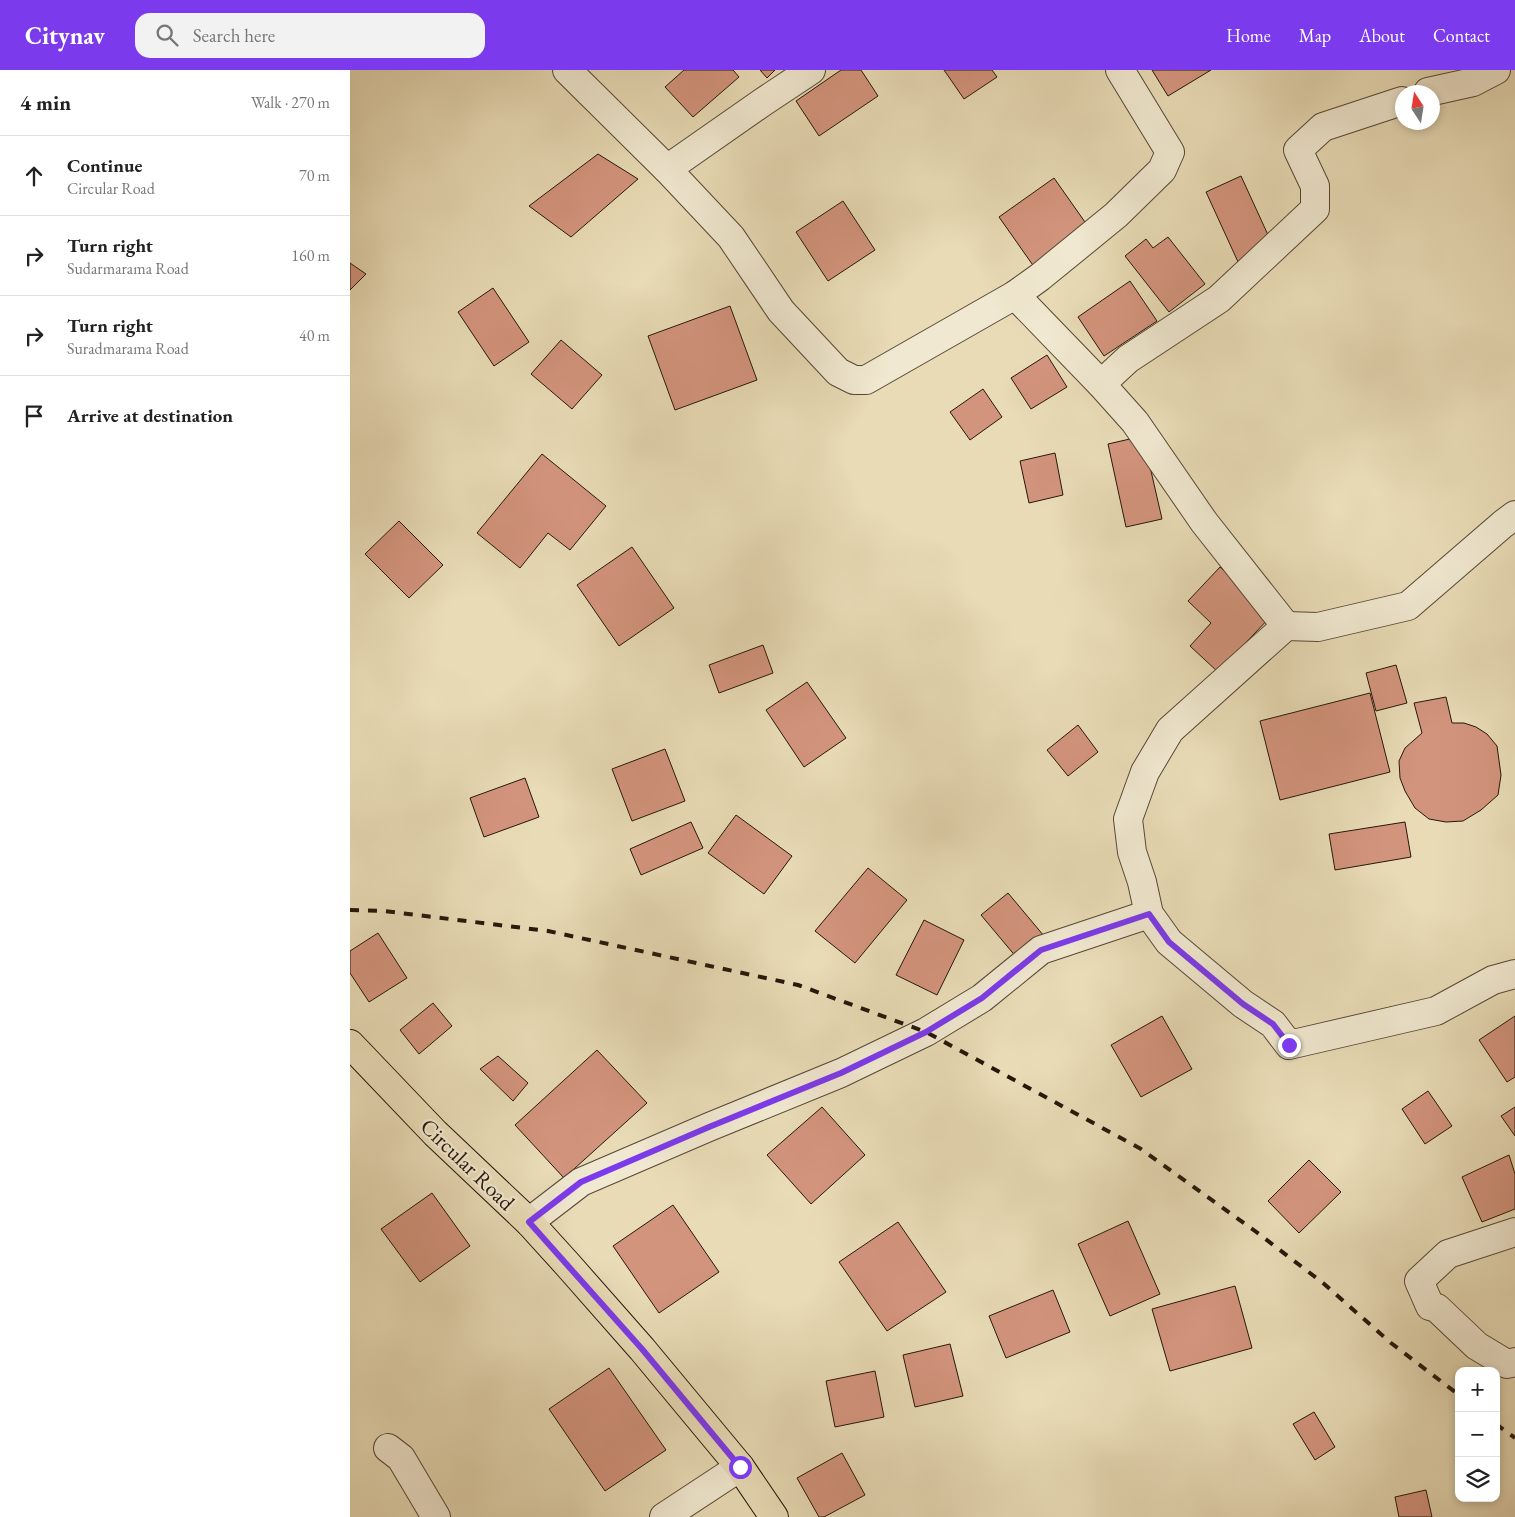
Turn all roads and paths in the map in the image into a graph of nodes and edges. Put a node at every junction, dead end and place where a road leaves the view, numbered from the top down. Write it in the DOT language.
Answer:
graph roads {
  1 [pos="567,70"];
  2 [pos="812,70"];
  3 [pos="1120,70"];
  4 [pos="1496,70"];
  5 [pos="1440,89"];
  6 [pos="1395,103"];
  7 [pos="667,169"];
  8 [pos="1015,295"];
  9 [pos="1101,384"];
  10 [pos="1515,515"];
  11 [pos="1286,626"];
  12 [pos="1149,914"];
  13 [pos="1515,974"];
  14 [pos="350,1044"];
  15 [pos="529,1222"];
  16 [pos="1515,1232"];
  17 [pos="1515,1362"];
  18 [pos="388,1448"];
  19 [pos="740,1467"];
  20 [pos="436,1517"];
  21 [pos="664,1517"];
  22 [pos="774,1517"];
  1 -- 7 [label="street"];
  2 -- 7 [label="street"];
  3 -- 8 [label="street"];
  4 -- 5 [label="street"];
  6 -- 9 [label="street"];
  7 -- 8 [label="street"];
  8 -- 9 [label="street"];
  9 -- 11 [label="street"];
  10 -- 11 [label="street"];
  11 -- 12 [label="street"];
  12 -- 13 [label="street"];
  12 -- 15 [label="street"];
  14 -- 15 [label="main road, Circular Road"];
  15 -- 19 [label="main road, Circular Road"];
  16 -- 17 [label="street"];
  18 -- 20 [label="street"];
  19 -- 21 [label="street"];
  19 -- 22 [label="main road, Circular Road"];
}
